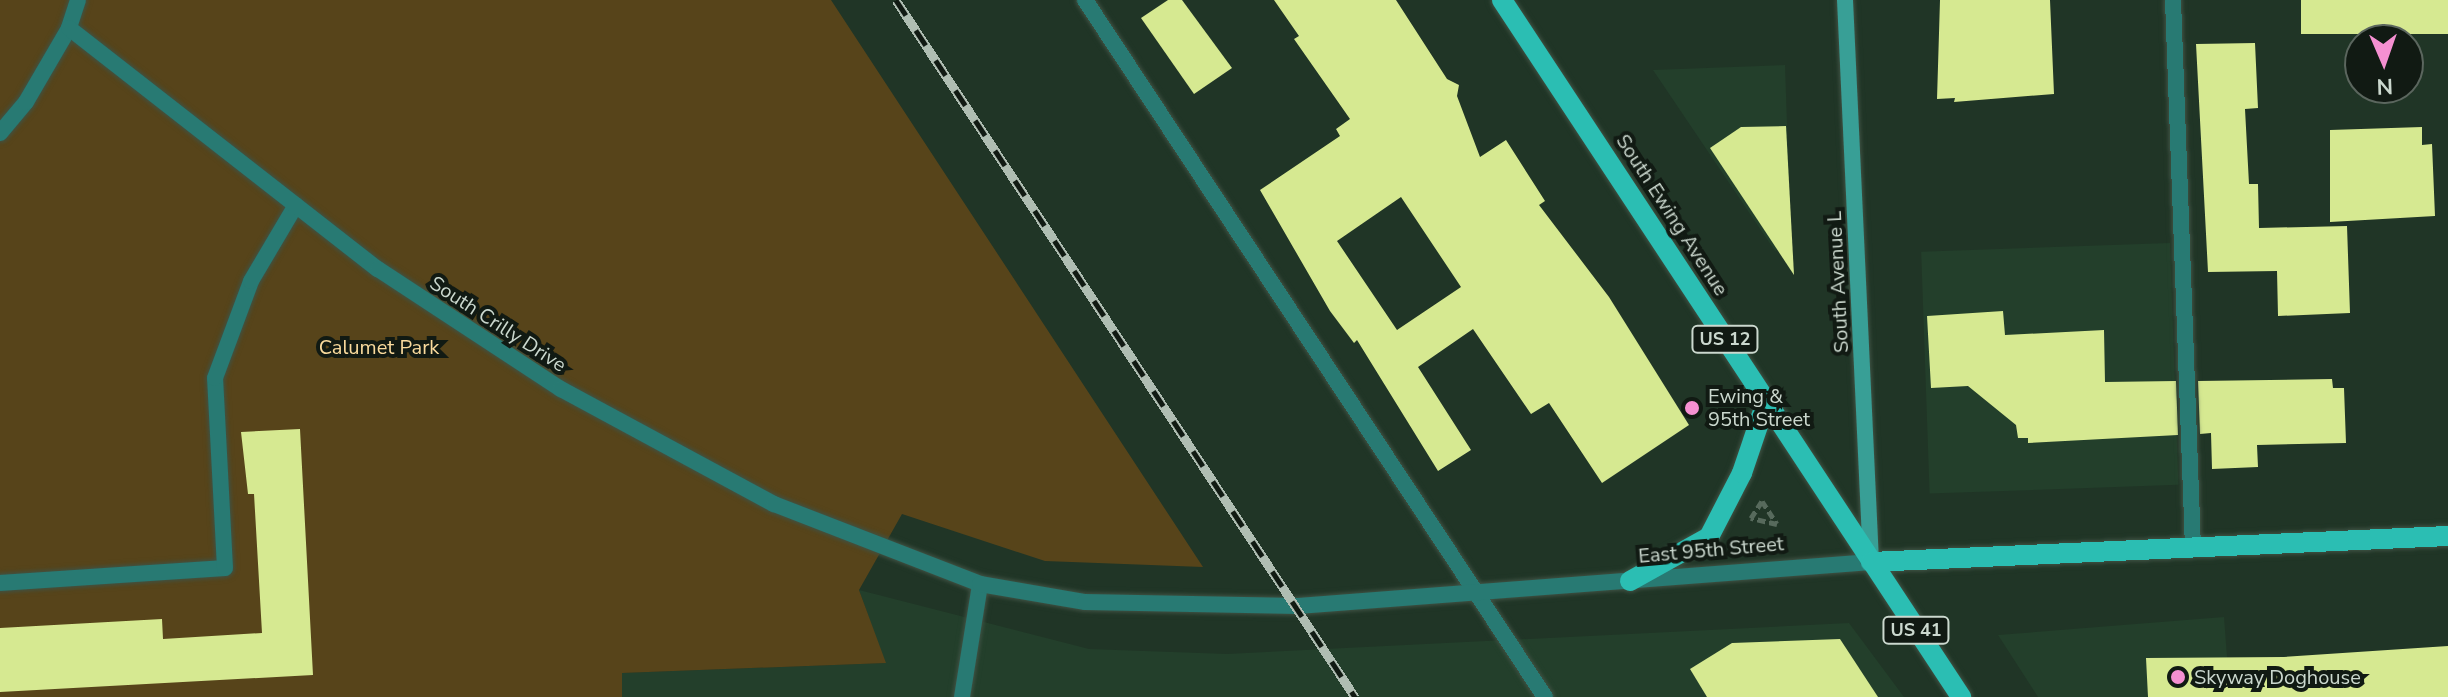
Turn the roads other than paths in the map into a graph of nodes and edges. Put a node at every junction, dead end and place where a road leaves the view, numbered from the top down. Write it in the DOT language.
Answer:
graph roads {
  1 [pos="78,0"];
  2 [pos="1085,0"];
  3 [pos="1502,0"];
  4 [pos="1845,0"];
  5 [pos="2173,0"];
  6 [pos="69,28"];
  7 [pos="0,133"];
  8 [pos="296,205"];
  9 [pos="1766,402"];
  10 [pos="2448,536"];
  11 [pos="2193,548"];
  12 [pos="1871,562"];
  13 [pos="1630,581"];
  14 [pos="0,583"];
  15 [pos="980,584"];
  16 [pos="1476,593"];
  17 [pos="962,697"];
  18 [pos="1545,697"];
  19 [pos="1961,697"];
  1 -- 6 [label="street"];
  2 -- 16 [label="street"];
  3 -- 9 [label="main road, South Ewing Avenue / US 12"];
  4 -- 12 [label="street, South Avenue L"];
  5 -- 11 [label="street"];
  6 -- 7 [label="street"];
  6 -- 8 [label="street, South Crilly Drive"];
  8 -- 14 [label="street"];
  8 -- 15 [label="street, South Crilly Drive"];
  9 -- 12 [label="main road, South Ewing Avenue / US 12"];
  9 -- 13 [label="main road"];
  10 -- 11 [label="main road, East 95th Street"];
  11 -- 12 [label="main road, East 95th Street"];
  12 -- 13 [label="street, East 95th Street"];
  12 -- 19 [label="main road, South Ewing Avenue / US 41"];
  13 -- 16 [label="street, East 95th Street"];
  15 -- 16 [label="street, East 95th Street"];
  15 -- 17 [label="street"];
  16 -- 18 [label="street"];
}
